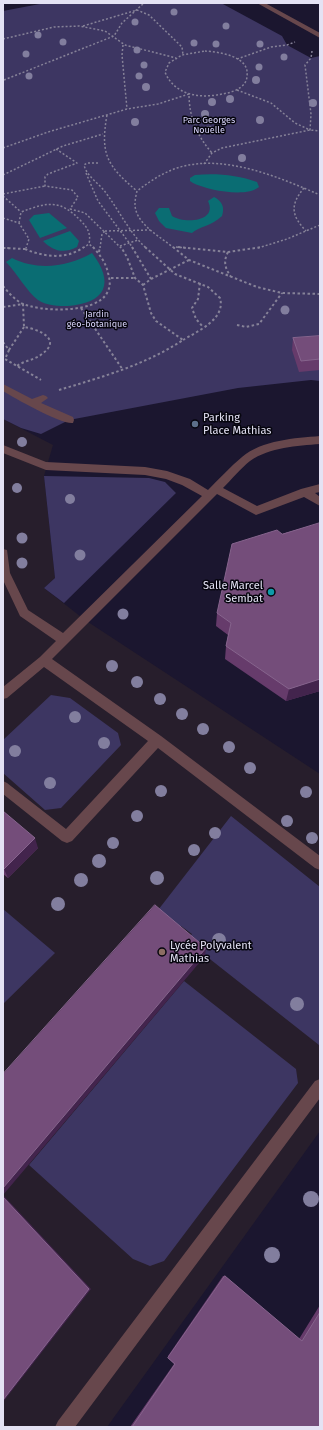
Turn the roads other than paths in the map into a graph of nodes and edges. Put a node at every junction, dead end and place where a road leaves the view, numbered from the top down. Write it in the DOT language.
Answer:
graph roads {
  1 [pos="260,3"];
  2 [pos="318,34"];
  3 [pos="3,387"];
  4 [pos="43,398"];
  5 [pos="32,403"];
  6 [pos="69,420"];
  7 [pos="320,440"];
  8 [pos="3,449"];
  9 [pos="320,488"];
  10 [pos="213,492"];
  11 [pos="305,492"];
  12 [pos="320,502"];
  13 [pos="3,553"];
  14 [pos="64,640"];
  15 [pos="44,660"];
  16 [pos="3,694"];
  17 [pos="157,740"];
  18 [pos="3,787"];
  19 [pos="320,864"];
  20 [pos="320,1086"];
  21 [pos="64,1427"];
  1 -- 2 [label="street"];
  3 -- 5 [label="street"];
  4 -- 5 [label="street"];
  5 -- 6 [label="street"];
  7 -- 10 [label="street"];
  8 -- 10 [label="street"];
  9 -- 11 [label="street"];
  10 -- 11 [label="street"];
  10 -- 14 [label="street"];
  11 -- 12 [label="street"];
  13 -- 14 [label="street"];
  14 -- 15 [label="street"];
  15 -- 16 [label="street"];
  15 -- 17 [label="street"];
  17 -- 18 [label="street"];
  17 -- 19 [label="street"];
  20 -- 21 [label="street"];
}
